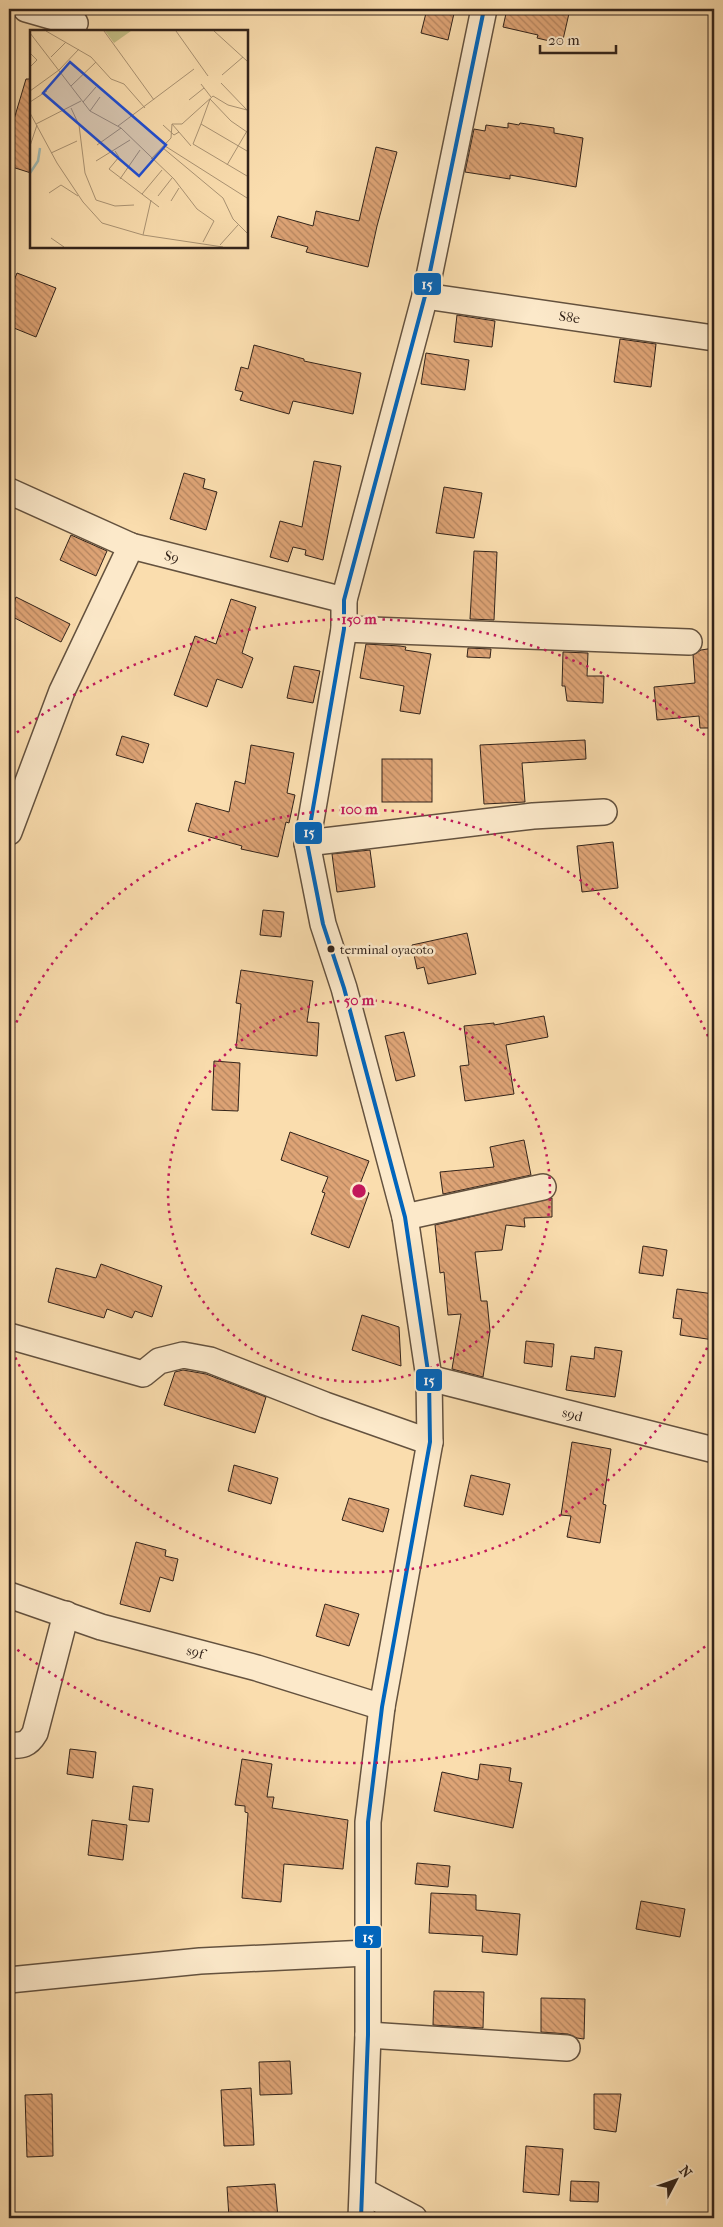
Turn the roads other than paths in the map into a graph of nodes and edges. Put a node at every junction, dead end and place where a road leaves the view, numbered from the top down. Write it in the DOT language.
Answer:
graph roads {
  1 [pos="26,9"];
  2 [pos="484,9"];
  3 [pos="75,23"];
  4 [pos="425,296"];
  5 [pos="714,338"];
  6 [pos="9,491"];
  7 [pos="131,546"];
  8 [pos="344,600"];
  9 [pos="344,628"];
  10 [pos="688,642"];
  11 [pos="604,812"];
  12 [pos="9,832"];
  13 [pos="307,842"];
  14 [pos="543,1187"];
  15 [pos="406,1217"];
  16 [pos="9,1336"];
  17 [pos="429,1378"];
  18 [pos="430,1442"];
  19 [pos="714,1450"];
  20 [pos="9,1595"];
  21 [pos="66,1614"];
  22 [pos="382,1708"];
  23 [pos="9,1745"];
  24 [pos="367,1953"];
  25 [pos="9,1980"];
  26 [pos="368,2035"];
  27 [pos="567,2048"];
  28 [pos="362,2190"];
  29 [pos="361,2218"];
  30 [pos="414,2218"];
  1 -- 3 [label="street"];
  2 -- 4 [label="street"];
  4 -- 5 [label="street, S8e"];
  4 -- 8 [label="street"];
  6 -- 7 [label="street, S9"];
  7 -- 8 [label="street, S9"];
  7 -- 12 [label="street"];
  8 -- 9 [label="street"];
  9 -- 10 [label="street"];
  9 -- 13 [label="street"];
  11 -- 13 [label="street"];
  13 -- 15 [label="street"];
  14 -- 15 [label="street"];
  15 -- 17 [label="street"];
  16 -- 18 [label="street"];
  17 -- 18 [label="street"];
  17 -- 19 [label="street, s9d"];
  18 -- 22 [label="street"];
  20 -- 21 [label="street, s9f"];
  21 -- 22 [label="street, s9f"];
  21 -- 23 [label="street"];
  22 -- 24 [label="street"];
  24 -- 25 [label="street"];
  24 -- 26 [label="street"];
  26 -- 27 [label="street"];
  26 -- 28 [label="street"];
  28 -- 29 [label="street"];
  28 -- 30 [label="street"];
}
